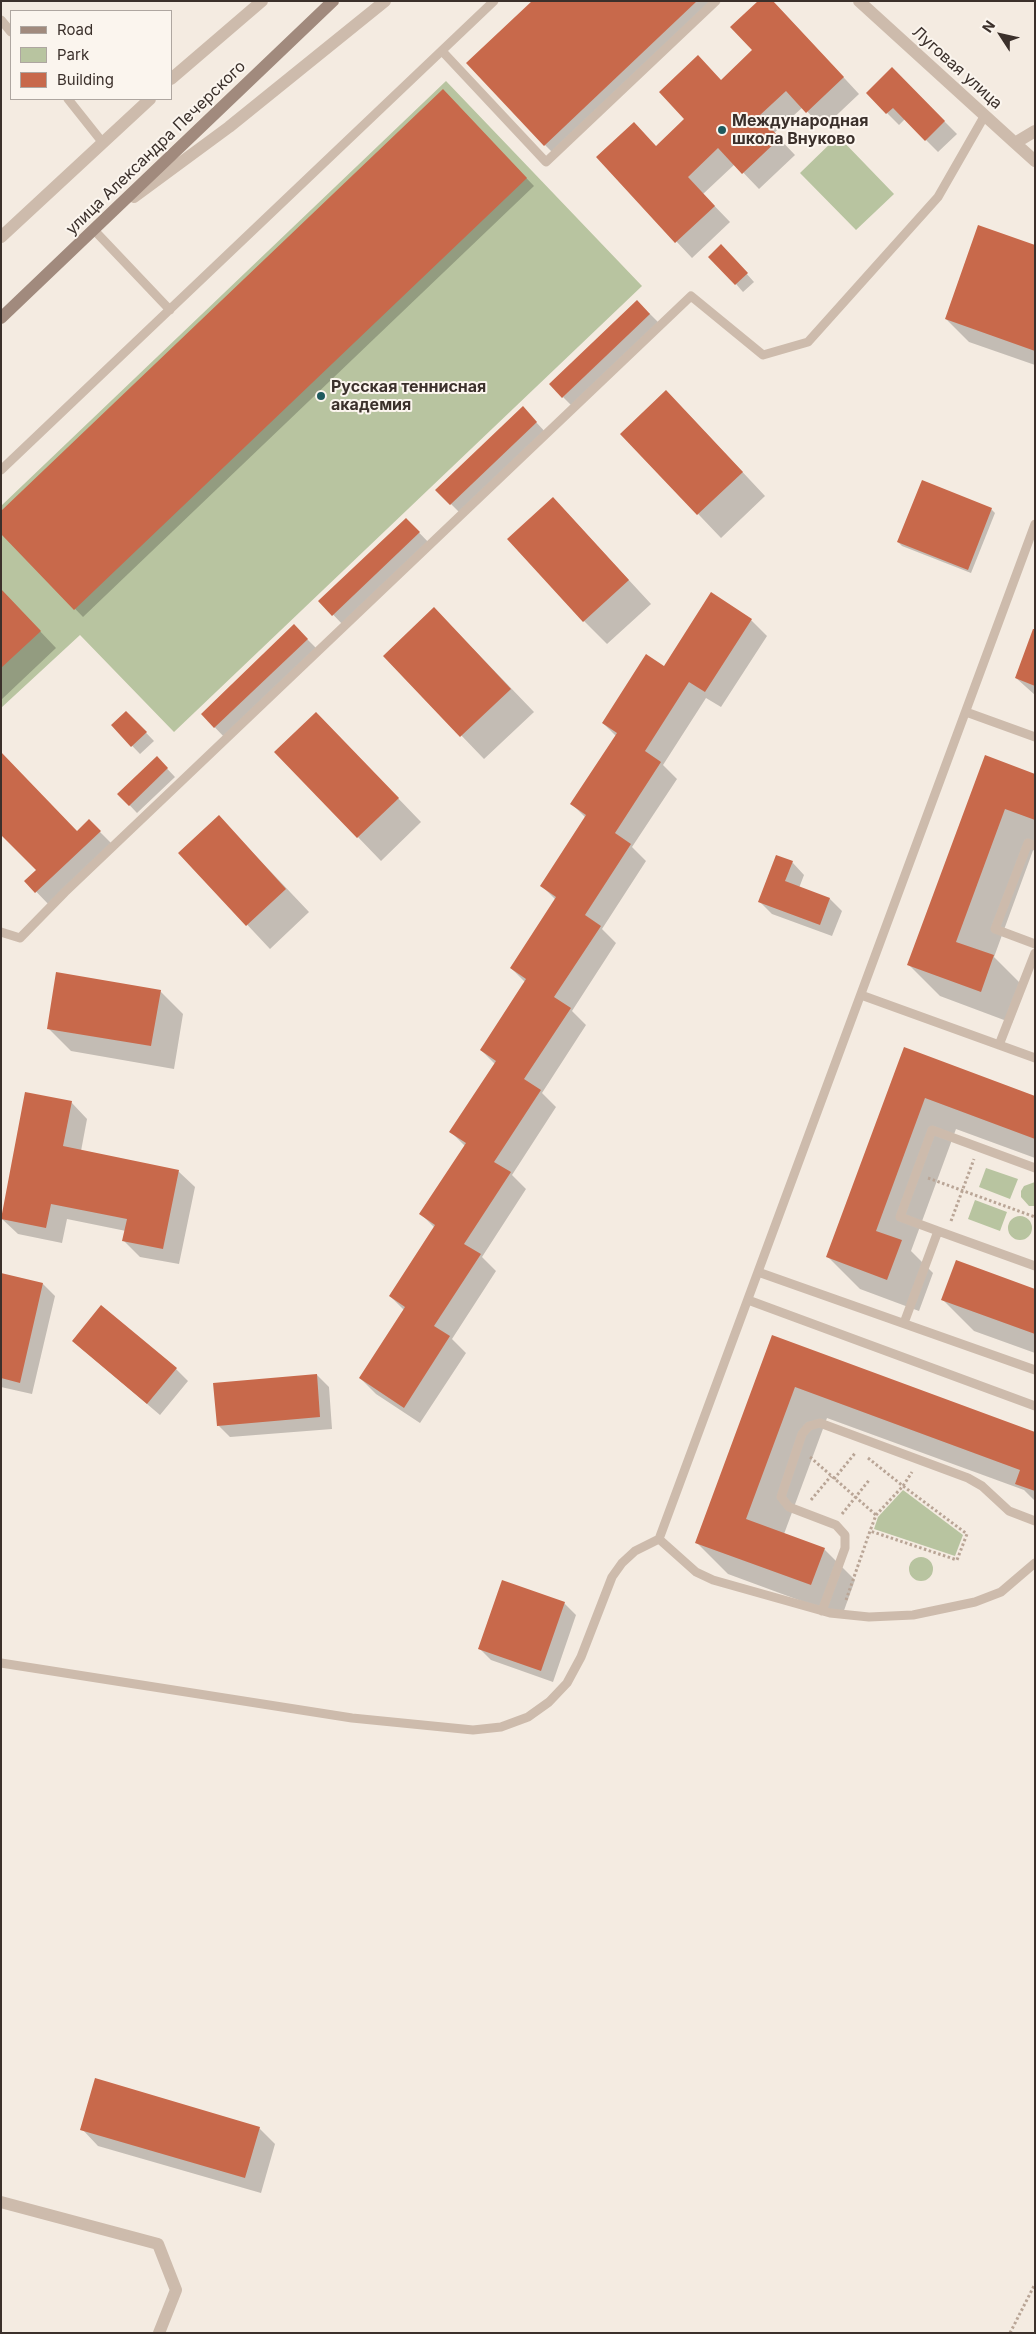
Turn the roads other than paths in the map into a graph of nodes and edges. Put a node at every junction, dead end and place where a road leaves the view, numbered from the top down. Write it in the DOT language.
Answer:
graph roads {
  1 [pos="262,1"];
  2 [pos="333,1"];
  3 [pos="385,1"];
  4 [pos="494,1"];
  5 [pos="716,1"];
  6 [pos="859,1"];
  7 [pos="1,20"];
  8 [pos="10,31"];
  9 [pos="442,51"];
  10 [pos="172,78"];
  11 [pos="69,100"];
  12 [pos="149,100"];
  13 [pos="985,115"];
  14 [pos="1035,131"];
  15 [pos="103,143"];
  16 [pos="1015,143"];
  17 [pos="1035,161"];
  18 [pos="116,210"];
  19 [pos="94,230"];
  20 [pos="1,237"];
  21 [pos="170,310"];
  22 [pos="1,318"];
  23 [pos="1,470"];
  24 [pos="1035,524"];
  25 [pos="966,712"];
  26 [pos="1035,737"];
  27 [pos="1035,846"];
  28 [pos="1,932"];
  29 [pos="1035,944"];
  30 [pos="1035,953"];
  31 [pos="860,995"];
  32 [pos="999,1045"];
  33 [pos="1035,1058"];
  34 [pos="1035,1168"];
  35 [pos="942,1232"];
  36 [pos="1035,1266"];
  37 [pos="758,1272"];
  38 [pos="748,1300"];
  39 [pos="904,1323"];
  40 [pos="1035,1370"];
  41 [pos="1035,1406"];
  42 [pos="1035,1521"];
  43 [pos="659,1539"];
  44 [pos="1035,1563"];
  45 [pos="822,1611"];
  46 [pos="1,1663"];
  47 [pos="1,2202"];
  48 [pos="159,2333"];
  1 -- 10 [label="street"];
  2 -- 18 [label="main road, улица Александра Печерского"];
  3 -- 18 [label="street"];
  4 -- 9 [label="lane"];
  5 -- 9 [label="lane"];
  6 -- 13 [label="street, Луговая улица"];
  7 -- 8 [label="lane"];
  9 -- 21 [label="lane"];
  11 -- 15 [label="lane"];
  12 -- 15 [label="street"];
  13 -- 16 [label="street, Луговая улица"];
  13 -- 28 [label="lane"];
  14 -- 16 [label="street"];
  15 -- 20 [label="street"];
  16 -- 17 [label="street, Луговая улица"];
  18 -- 19 [label="main road, улица Александра Печерского"];
  19 -- 21 [label="lane"];
  19 -- 22 [label="main road, улица Александра Печерского"];
  21 -- 23 [label="lane"];
  24 -- 25 [label="lane"];
  25 -- 26 [label="lane"];
  25 -- 31 [label="lane"];
  27 -- 29 [label="lane"];
  30 -- 32 [label="lane"];
  31 -- 32 [label="lane"];
  31 -- 37 [label="lane"];
  32 -- 33 [label="lane"];
  34 -- 35 [label="lane"];
  35 -- 36 [label="lane"];
  35 -- 39 [label="lane"];
  37 -- 38 [label="lane"];
  37 -- 39 [label="lane"];
  38 -- 41 [label="lane"];
  38 -- 43 [label="lane"];
  39 -- 40 [label="lane"];
  42 -- 45 [label="lane"];
  43 -- 45 [label="lane"];
  43 -- 46 [label="lane"];
  44 -- 45 [label="lane"];
  47 -- 48 [label="street"];
}
